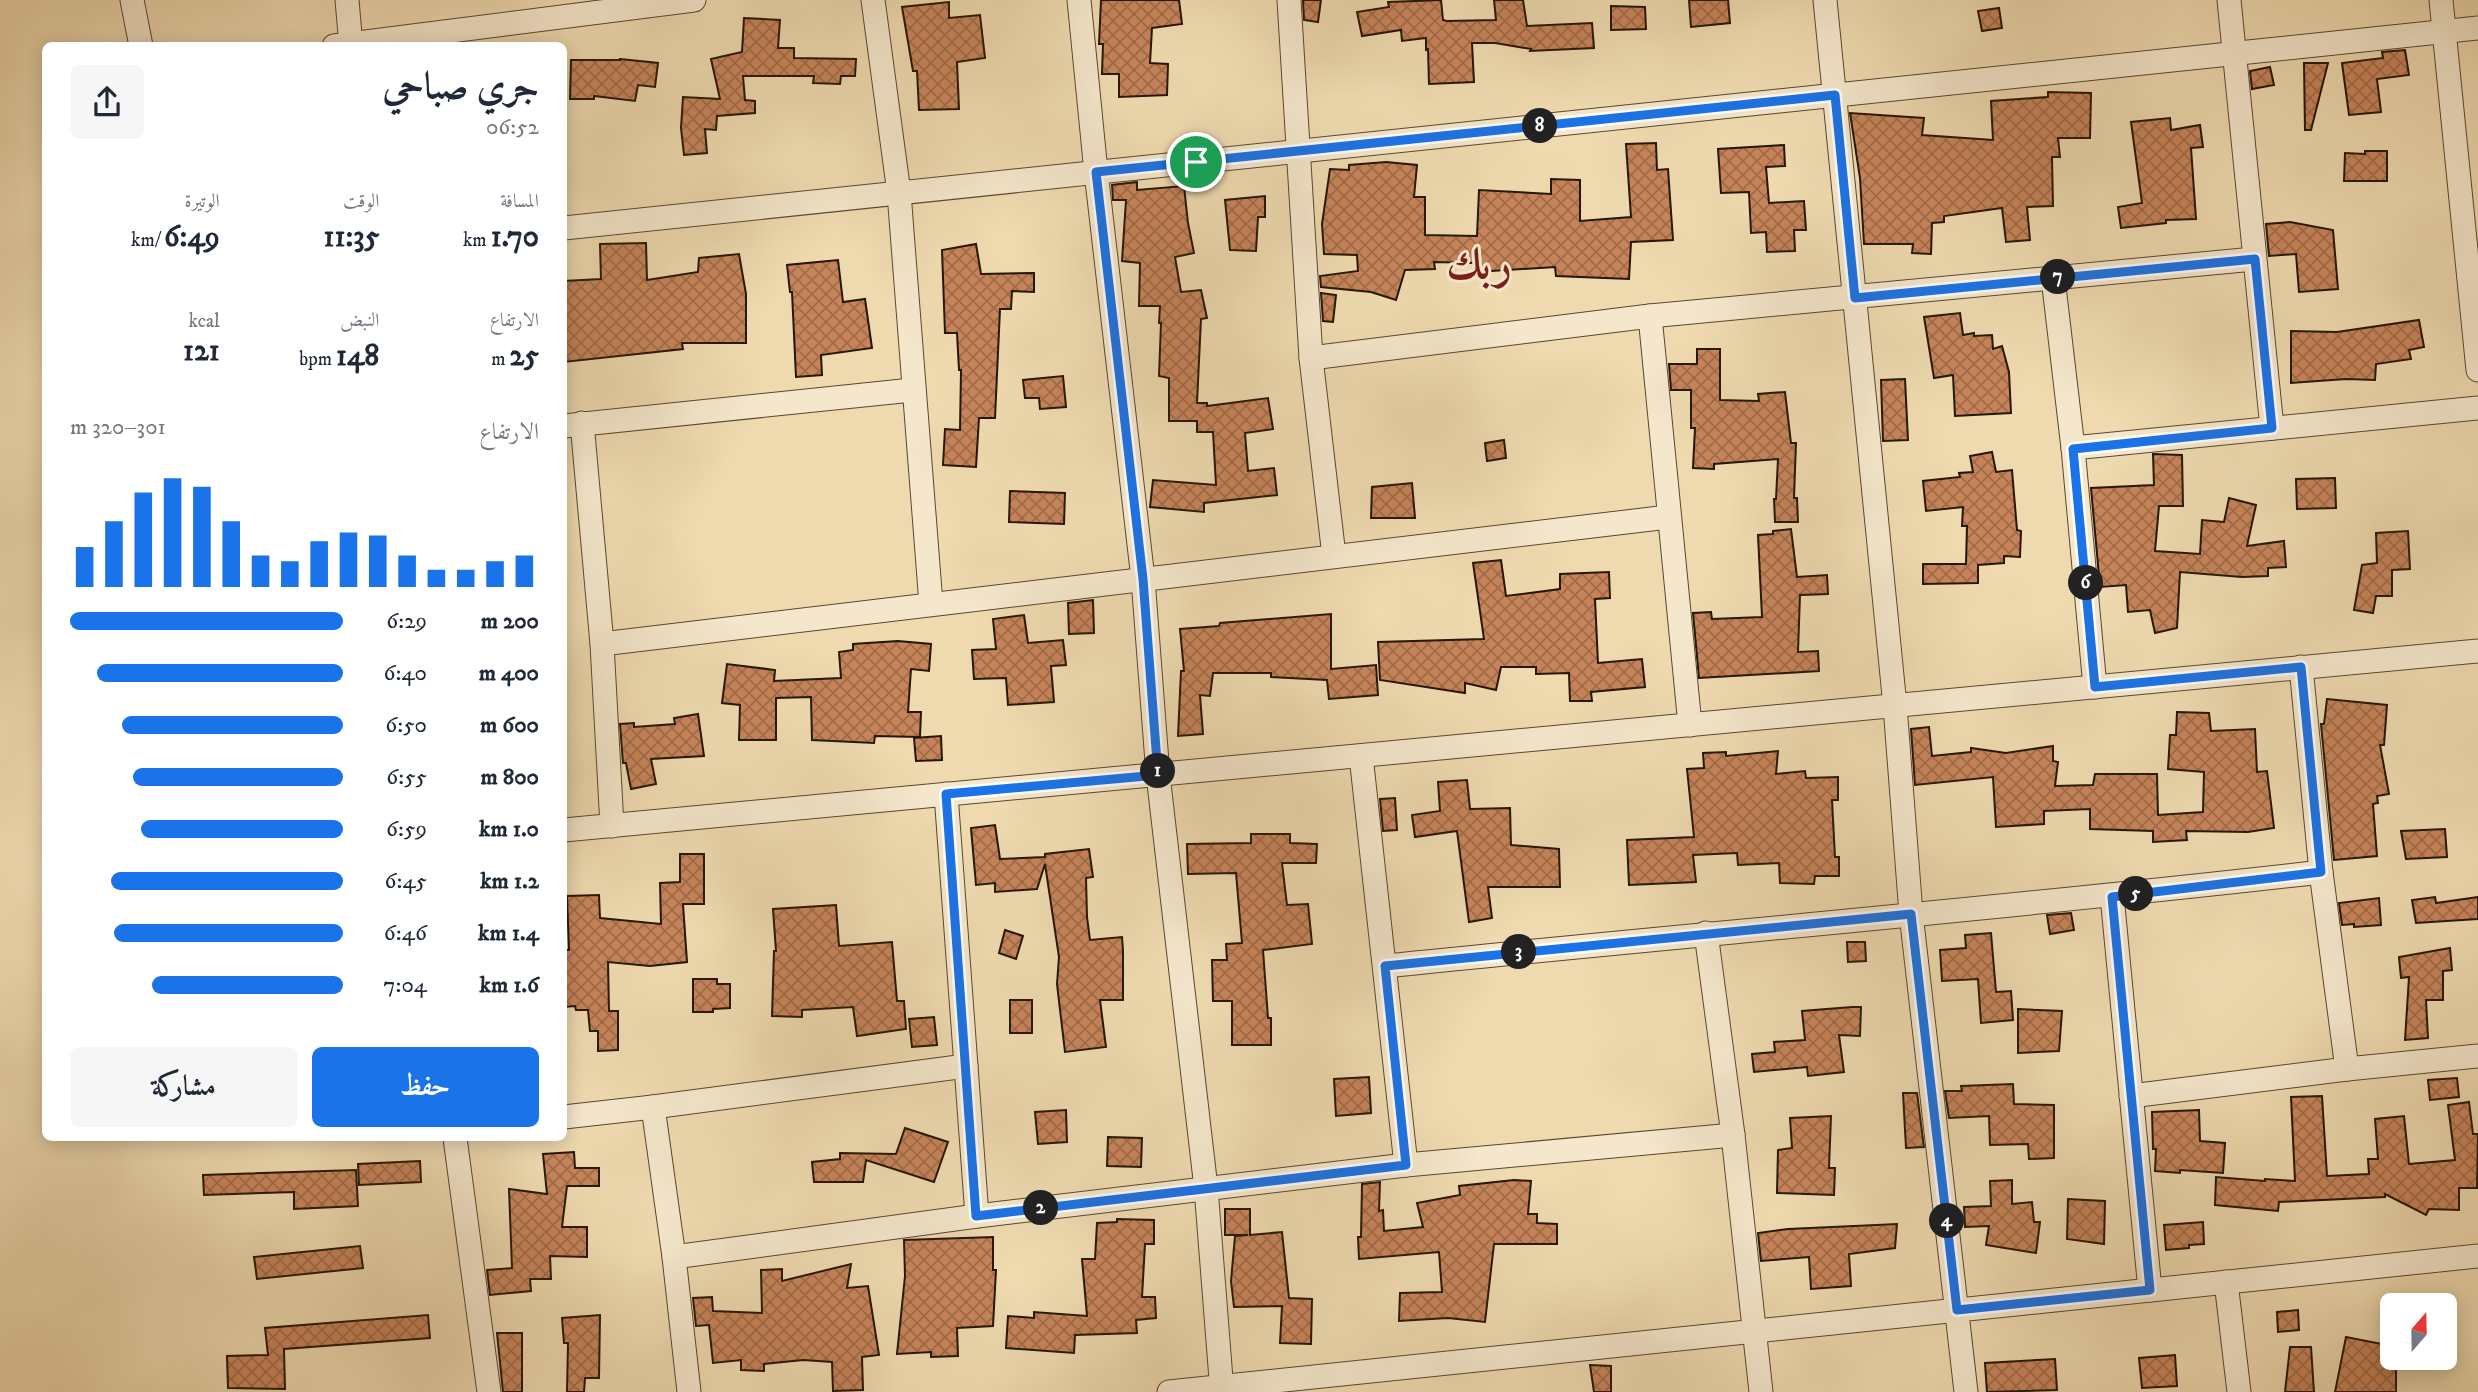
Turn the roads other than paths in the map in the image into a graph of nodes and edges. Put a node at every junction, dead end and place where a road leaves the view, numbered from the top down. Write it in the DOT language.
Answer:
graph roads {
  1 [pos="132,0"];
  2 [pos="347,0"];
  3 [pos="694,0"];
  4 [pos="873,0"];
  5 [pos="1079,0"];
  6 [pos="1289,0"];
  7 [pos="1825,0"];
  8 [pos="2229,0"];
  9 [pos="2441,0"];
  10 [pos="534,9"];
  11 [pos="2478,28"];
  12 [pos="2446,31"];
  13 [pos="140,42"];
  14 [pos="345,42"];
  15 [pos="361,42"];
  16 [pos="2234,53"];
  17 [pos="1835,95"];
  18 [pos="1297,151"];
  19 [pos="1096,172"];
  20 [pos="898,193"];
  21 [pos="567,228"];
  22 [pos="2255,259"];
  23 [pos="2053,278"];
  24 [pos="1855,298"];
  25 [pos="1650,316"];
  26 [pos="1311,358"];
  27 [pos="2478,370"];
  28 [pos="912,390"];
  29 [pos="2478,408"];
  30 [pos="573,425"];
  31 [pos="2272,428"];
  32 [pos="2073,449"];
  33 [pos="1668,517"];
  34 [pos="1334,556"];
  35 [pos="1143,579"];
  36 [pos="931,604"];
  37 [pos="602,643"];
  38 [pos="2478,651"];
  39 [pos="2301,667"];
  40 [pos="2095,687"];
  41 [pos="1895,706"];
  42 [pos="1690,725"];
  43 [pos="1361,756"];
  44 [pos="1158,775"];
  45 [pos="946,794"];
  46 [pos="612,826"];
  47 [pos="567,830"];
  48 [pos="2321,872"];
  49 [pos="2112,897"];
  50 [pos="1911,914"];
  51 [pos="1706,933"];
  52 [pos="1385,966"];
  53 [pos="2478,1056"];
  54 [pos="966,1066"];
  55 [pos="2347,1069"];
  56 [pos="2131,1096"];
  57 [pos="653,1107"];
  58 [pos="567,1116"];
  59 [pos="1733,1135"];
  60 [pos="455,1141"];
  61 [pos="1406,1165"];
  62 [pos="1206,1188"];
  63 [pos="976,1216"];
  64 [pos="2478,1256"];
  65 [pos="674,1257"];
  66 [pos="2225,1282"];
  67 [pos="2150,1290"];
  68 [pos="1957,1310"];
  69 [pos="1754,1331"];
  70 [pos="1222,1389"];
  71 [pos="489,1392"];
  72 [pos="690,1392"];
  73 [pos="1169,1392"];
  74 [pos="1761,1392"];
  75 [pos="1966,1392"];
  76 [pos="2239,1392"];
  1 -- 13 [label="street"];
  2 -- 14 [label="street"];
  3 -- 10 [label="street"];
  4 -- 20 [label="street"];
  5 -- 19 [label="street"];
  6 -- 18 [label="street"];
  7 -- 17 [label="street"];
  8 -- 16 [label="street"];
  9 -- 12 [label="street"];
  10 -- 15 [label="street"];
  11 -- 12 [label="street"];
  12 -- 16 [label="street"];
  12 -- 27 [label="street"];
  16 -- 17 [label="street"];
  16 -- 22 [label="street"];
  17 -- 18 [label="street"];
  17 -- 24 [label="street"];
  18 -- 19 [label="street"];
  18 -- 26 [label="street"];
  19 -- 20 [label="street"];
  19 -- 35 [label="street"];
  20 -- 21 [label="street"];
  20 -- 28 [label="street"];
  22 -- 23 [label="street"];
  22 -- 31 [label="street"];
  23 -- 24 [label="street"];
  23 -- 32 [label="street"];
  24 -- 25 [label="street"];
  24 -- 41 [label="street"];
  25 -- 26 [label="street"];
  25 -- 33 [label="street"];
  26 -- 34 [label="street"];
  28 -- 30 [label="street"];
  28 -- 36 [label="street"];
  29 -- 31 [label="street"];
  30 -- 37 [label="street"];
  31 -- 32 [label="street"];
  32 -- 40 [label="street"];
  33 -- 34 [label="street"];
  33 -- 42 [label="street"];
  34 -- 35 [label="street"];
  35 -- 36 [label="street"];
  35 -- 44 [label="street"];
  36 -- 37 [label="street"];
  37 -- 46 [label="street"];
  38 -- 39 [label="street"];
  39 -- 40 [label="street"];
  39 -- 48 [label="street"];
  40 -- 41 [label="street"];
  41 -- 42 [label="street"];
  41 -- 50 [label="street"];
  42 -- 43 [label="street"];
  43 -- 44 [label="street"];
  43 -- 52 [label="street"];
  44 -- 45 [label="street"];
  44 -- 62 [label="street"];
  45 -- 46 [label="street"];
  45 -- 54 [label="street"];
  46 -- 47 [label="street"];
  48 -- 49 [label="street"];
  48 -- 55 [label="street"];
  49 -- 50 [label="street"];
  49 -- 56 [label="street"];
  50 -- 51 [label="street"];
  50 -- 68 [label="street"];
  51 -- 52 [label="street"];
  51 -- 59 [label="street"];
  52 -- 61 [label="street"];
  53 -- 55 [label="street"];
  54 -- 57 [label="street"];
  54 -- 63 [label="street"];
  55 -- 56 [label="street"];
  56 -- 67 [label="street"];
  57 -- 58 [label="street"];
  57 -- 65 [label="street"];
  59 -- 61 [label="street"];
  59 -- 69 [label="street"];
  60 -- 71 [label="street"];
  61 -- 62 [label="street"];
  62 -- 63 [label="street"];
  62 -- 70 [label="street"];
  63 -- 65 [label="street"];
  64 -- 66 [label="street"];
  65 -- 72 [label="street"];
  66 -- 67 [label="street"];
  66 -- 76 [label="street"];
  67 -- 68 [label="street"];
  68 -- 69 [label="street"];
  68 -- 75 [label="street"];
  69 -- 70 [label="street"];
  69 -- 74 [label="street"];
  70 -- 73 [label="street"];
}
